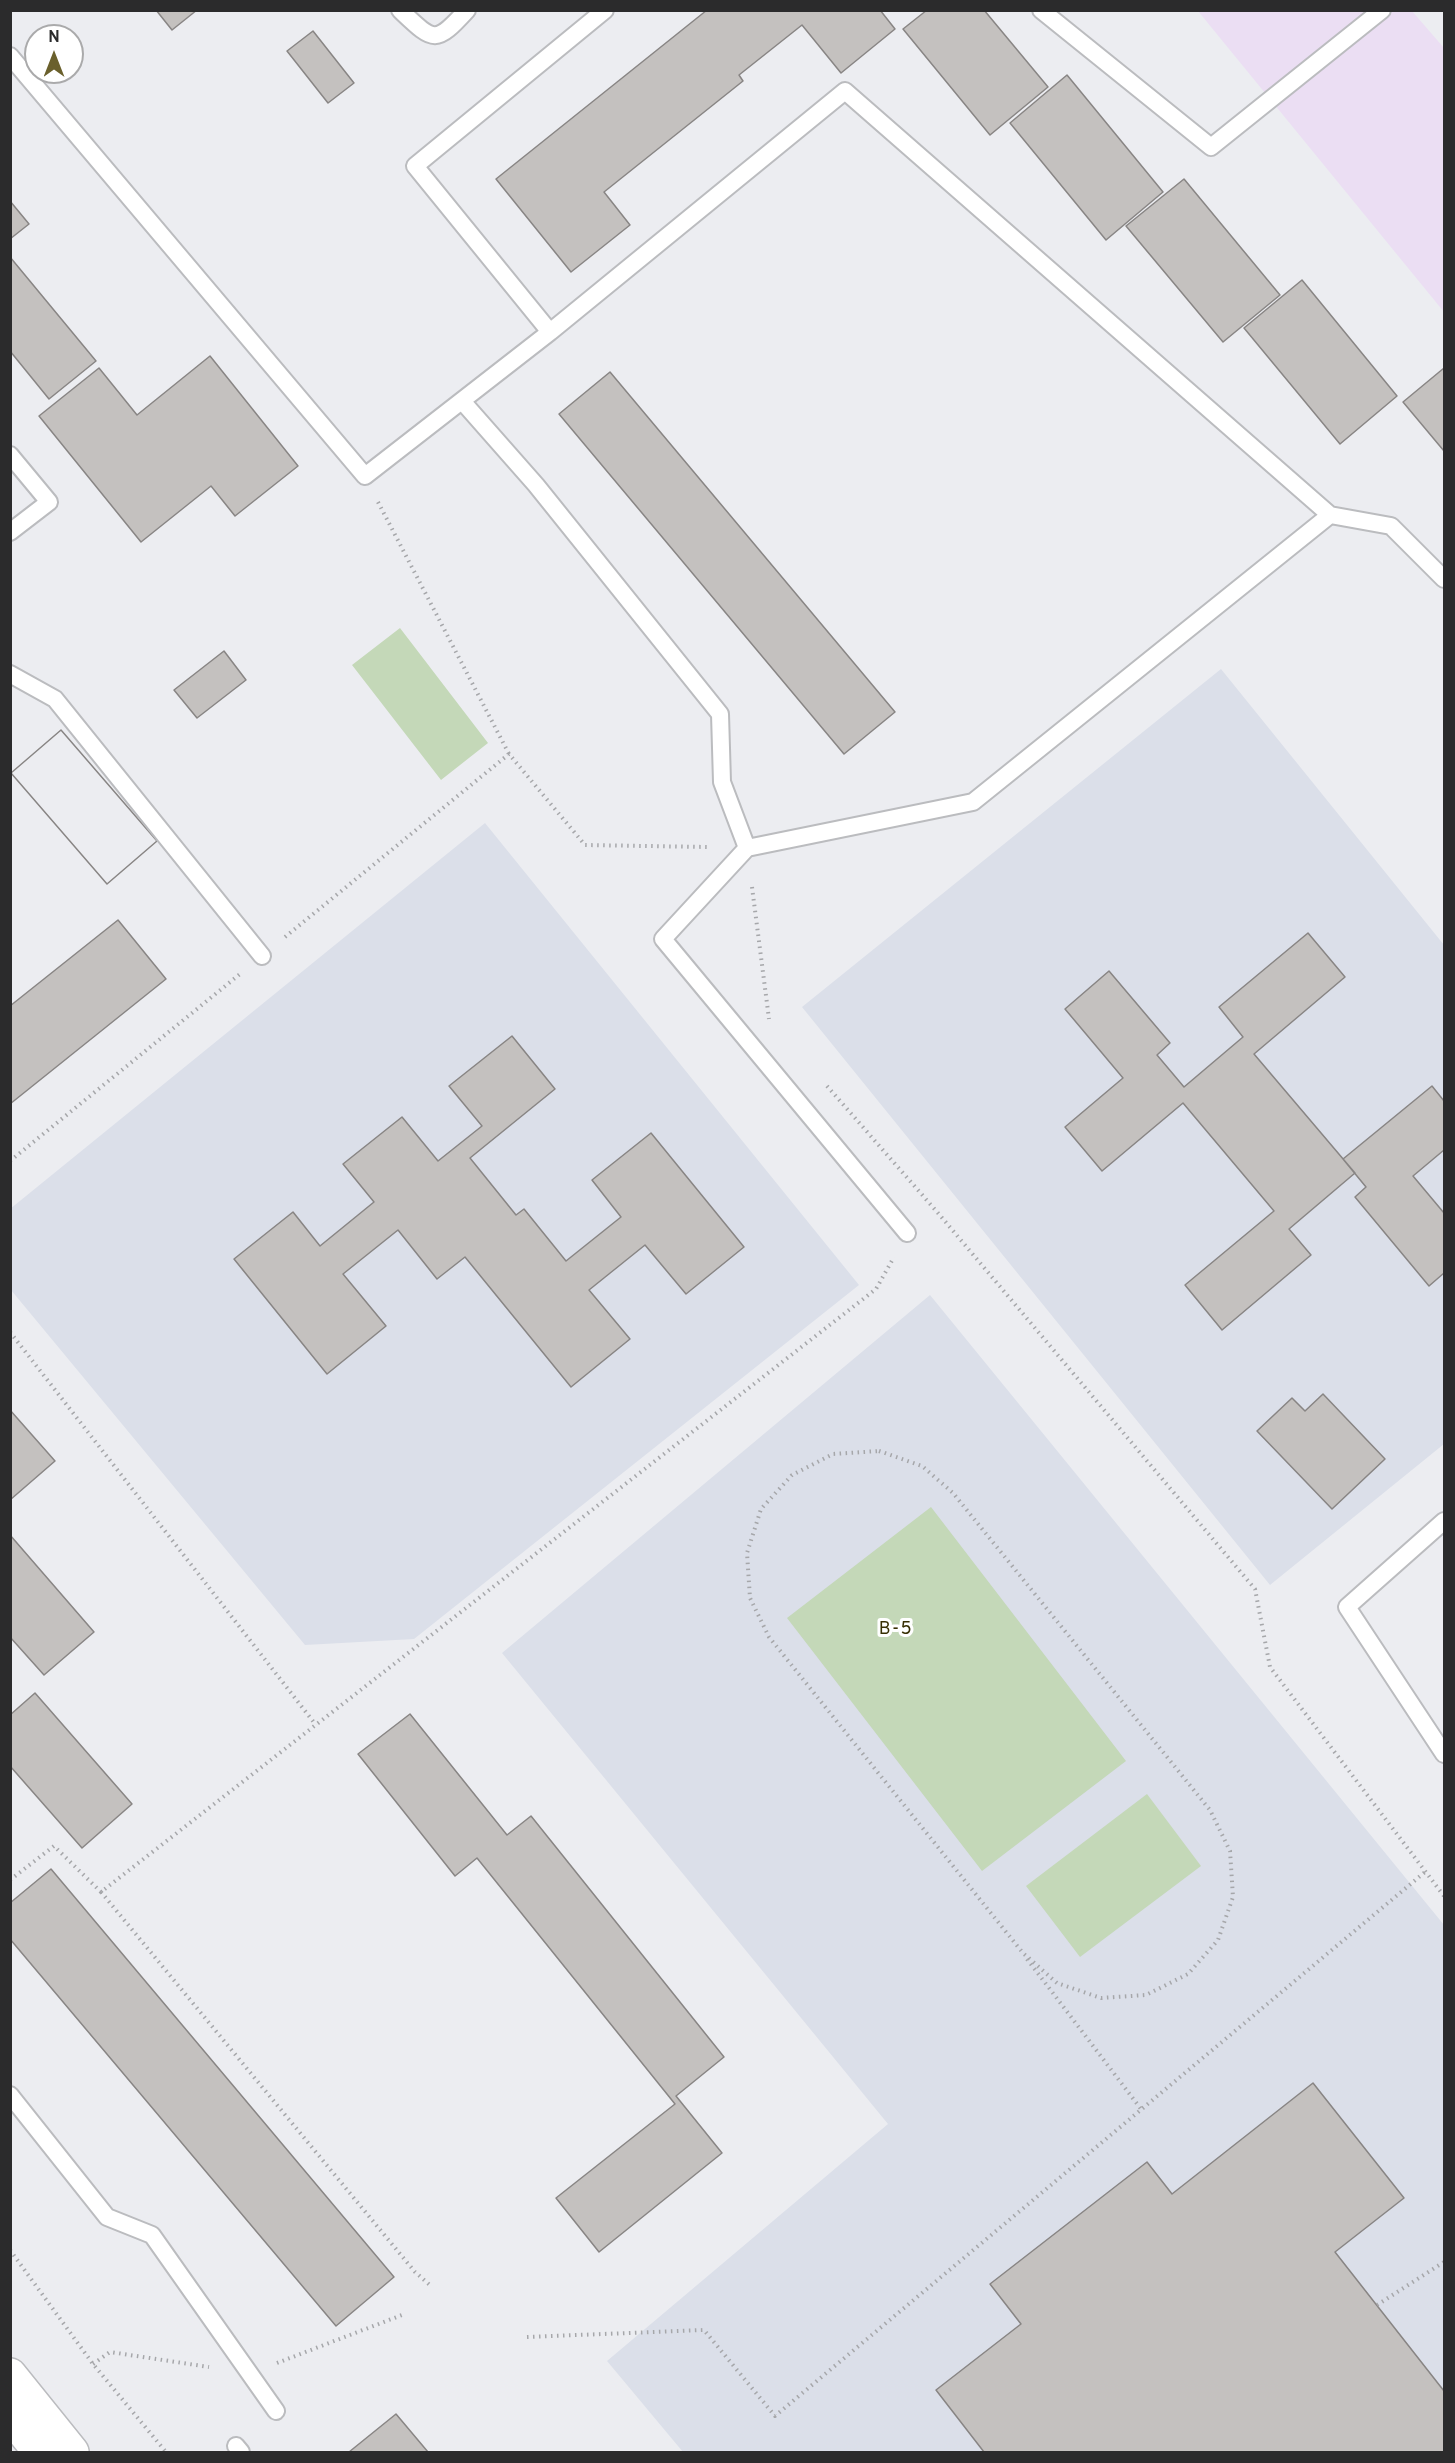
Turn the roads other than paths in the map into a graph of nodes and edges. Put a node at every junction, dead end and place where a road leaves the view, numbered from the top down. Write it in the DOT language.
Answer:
graph roads {
  1 [pos="400,10"];
  2 [pos="467,10"];
  3 [pos="606,10"];
  4 [pos="1041,10"];
  5 [pos="1382,10"];
  6 [pos="10,56"];
  7 [pos="550,332"];
  8 [pos="462,401"];
  9 [pos="10,455"];
  10 [pos="1330,515"];
  11 [pos="10,532"];
  12 [pos="1444,579"];
  13 [pos="10,674"];
  14 [pos="747,848"];
  15 [pos="262,956"];
  16 [pos="907,1233"];
  17 [pos="1444,1521"];
  18 [pos="1444,1754"];
  19 [pos="10,2095"];
  20 [pos="10,2374"];
  21 [pos="276,2411"];
  22 [pos="10,2415"];
  23 [pos="40,2452"];
  24 [pos="72,2452"];
  1 -- 2 [label="lane"];
  3 -- 7 [label="lane"];
  4 -- 5 [label="lane"];
  6 -- 8 [label="lane"];
  7 -- 8 [label="lane"];
  7 -- 10 [label="lane"];
  8 -- 14 [label="lane"];
  9 -- 11 [label="lane"];
  10 -- 12 [label="lane"];
  10 -- 14 [label="lane"];
  13 -- 15 [label="lane"];
  14 -- 16 [label="lane"];
  17 -- 18 [label="lane"];
  19 -- 21 [label="lane"];
  20 -- 24 [label="street"];
  22 -- 23 [label="street"];
}
